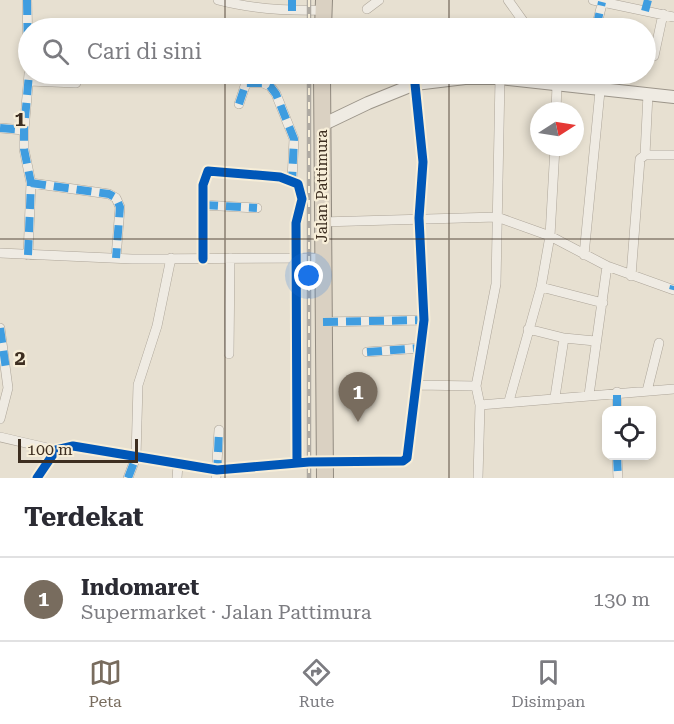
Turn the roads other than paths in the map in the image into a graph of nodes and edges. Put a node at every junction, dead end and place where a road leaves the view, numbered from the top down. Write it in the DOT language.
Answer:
graph roads {
  1 [pos="27,0"];
  2 [pos="218,0"];
  3 [pos="291,0"];
  4 [pos="379,0"];
  5 [pos="508,0"];
  6 [pos="648,0"];
  7 [pos="599,1"];
  8 [pos="324,5"];
  9 [pos="368,9"];
  10 [pos="291,11"];
  11 [pos="645,11"];
  12 [pos="663,14"];
  13 [pos="674,17"];
  14 [pos="27,18"];
  15 [pos="521,18"];
  16 [pos="597,18"];
  17 [pos="656,47"];
  18 [pos="27,84"];
  19 [pos="245,84"];
  20 [pos="265,84"];
  21 [pos="322,84"];
  22 [pos="415,84"];
  23 [pos="500,84"];
  24 [pos="549,84"];
  25 [pos="557,85"];
  26 [pos="600,91"];
  27 [pos="648,94"];
  28 [pos="674,97"];
  29 [pos="556,102"];
  30 [pos="239,104"];
  31 [pos="322,125"];
  32 [pos="0,128"];
  33 [pos="24,130"];
  34 [pos="645,155"];
  35 [pos="674,155"];
  36 [pos="554,156"];
  37 [pos="292,180"];
  38 [pos="32,183"];
  39 [pos="203,206"];
  40 [pos="258,207"];
  41 [pos="419,218"];
  42 [pos="497,218"];
  43 [pos="321,222"];
  44 [pos="550,236"];
  45 [pos="0,253"];
  46 [pos="28,255"];
  47 [pos="584,255"];
  48 [pos="116,258"];
  49 [pos="171,258"];
  50 [pos="230,258"];
  51 [pos="296,258"];
  52 [pos="322,258"];
  53 [pos="203,259"];
  54 [pos="607,266"];
  55 [pos="631,276"];
  56 [pos="541,287"];
  57 [pos="674,288"];
  58 [pos="603,303"];
  59 [pos="424,320"];
  60 [pos="323,322"];
  61 [pos="0,328"];
  62 [pos="528,329"];
  63 [pos="564,338"];
  64 [pos="595,341"];
  65 [pos="659,343"];
  66 [pos="421,348"];
  67 [pos="367,352"];
  68 [pos="228,354"];
  69 [pos="5,370"];
  70 [pos="417,385"];
  71 [pos="476,386"];
  72 [pos="674,389"];
  73 [pos="647,391"];
  74 [pos="617,392"];
  75 [pos="589,394"];
  76 [pos="555,397"];
  77 [pos="509,401"];
  78 [pos="480,405"];
  79 [pos="617,406"];
  80 [pos="0,418"];
  81 [pos="219,430"];
  82 [pos="0,437"];
  83 [pos="51,449"];
  84 [pos="136,457"];
  85 [pos="618,460"];
  86 [pos="297,463"];
  87 [pos="178,465"];
  88 [pos="325,471"];
  89 [pos="217,474"];
  90 [pos="37,478"];
  91 [pos="128,478"];
  92 [pos="177,478"];
  93 [pos="478,478"];
  94 [pos="618,478"];
  1 -- 14 [label="street"];
  2 -- 10 [label="street"];
  3 -- 10 [label="street"];
  4 -- 9 [label="street"];
  5 -- 15 [label="street"];
  6 -- 11 [label="street"];
  7 -- 11 [label="street"];
  7 -- 16 [label="street"];
  8 -- 10 [label="street"];
  11 -- 12 [label="street"];
  12 -- 13 [label="street"];
  12 -- 17 [label="street"];
  18 -- 33 [label="street"];
  19 -- 30 [label="street"];
  20 -- 37 [label="street"];
  21 -- 31 [label="highway, Jalan Pattimura"];
  22 -- 31 [label="street"];
  22 -- 41 [label="street"];
  23 -- 42 [label="street"];
  24 -- 25 [label="street"];
  25 -- 26 [label="street"];
  25 -- 29 [label="street"];
  26 -- 27 [label="street"];
  26 -- 47 [label="street"];
  27 -- 28 [label="street"];
  27 -- 34 [label="street"];
  31 -- 43 [label="highway, Jalan Pattimura"];
  32 -- 33 [label="street"];
  33 -- 38 [label="street"];
  34 -- 35 [label="street"];
  34 -- 55 [label="street"];
  36 -- 44 [label="street"];
  37 -- 39 [label="street"];
  37 -- 51 [label="street"];
  38 -- 46 [label="street"];
  38 -- 48 [label="street"];
  39 -- 40 [label="street"];
  39 -- 53 [label="street"];
  41 -- 42 [label="street"];
  41 -- 43 [label="street"];
  41 -- 59 [label="street"];
  42 -- 44 [label="street"];
  42 -- 71 [label="street"];
  43 -- 52 [label="highway, Jalan Pattimura"];
  44 -- 47 [label="street"];
  44 -- 56 [label="street"];
  45 -- 46 [label="street"];
  46 -- 48 [label="street"];
  47 -- 54 [label="street"];
  48 -- 49 [label="street"];
  49 -- 53 [label="street"];
  49 -- 84 [label="street"];
  50 -- 51 [label="street"];
  50 -- 53 [label="street"];
  50 -- 68 [label="street"];
  51 -- 52 [label="street"];
  51 -- 86 [label="street"];
  52 -- 60 [label="highway, Jalan Pattimura"];
  54 -- 55 [label="street"];
  54 -- 58 [label="street"];
  55 -- 57 [label="street"];
  56 -- 58 [label="street"];
  56 -- 62 [label="street"];
  58 -- 64 [label="street"];
  59 -- 60 [label="street"];
  59 -- 66 [label="street"];
  60 -- 88 [label="highway, Jalan Pattimura"];
  61 -- 69 [label="street"];
  62 -- 63 [label="street"];
  62 -- 77 [label="street"];
  63 -- 64 [label="street"];
  63 -- 76 [label="street"];
  64 -- 75 [label="street"];
  65 -- 73 [label="street"];
  66 -- 67 [label="street"];
  66 -- 70 [label="street"];
  69 -- 80 [label="street"];
  70 -- 71 [label="street"];
  70 -- 88 [label="street"];
  71 -- 78 [label="street"];
  72 -- 73 [label="street"];
  73 -- 74 [label="street"];
  74 -- 75 [label="street"];
  74 -- 79 [label="street"];
  75 -- 76 [label="street"];
  76 -- 77 [label="street"];
  77 -- 78 [label="street"];
  78 -- 93 [label="street"];
  81 -- 89 [label="street"];
  82 -- 83 [label="street"];
  83 -- 84 [label="street"];
  83 -- 90 [label="street"];
  84 -- 87 [label="street"];
  84 -- 91 [label="street"];
  85 -- 94 [label="street"];
  86 -- 88 [label="street"];
  86 -- 89 [label="street"];
  87 -- 89 [label="street"];
  87 -- 92 [label="street"];
}
